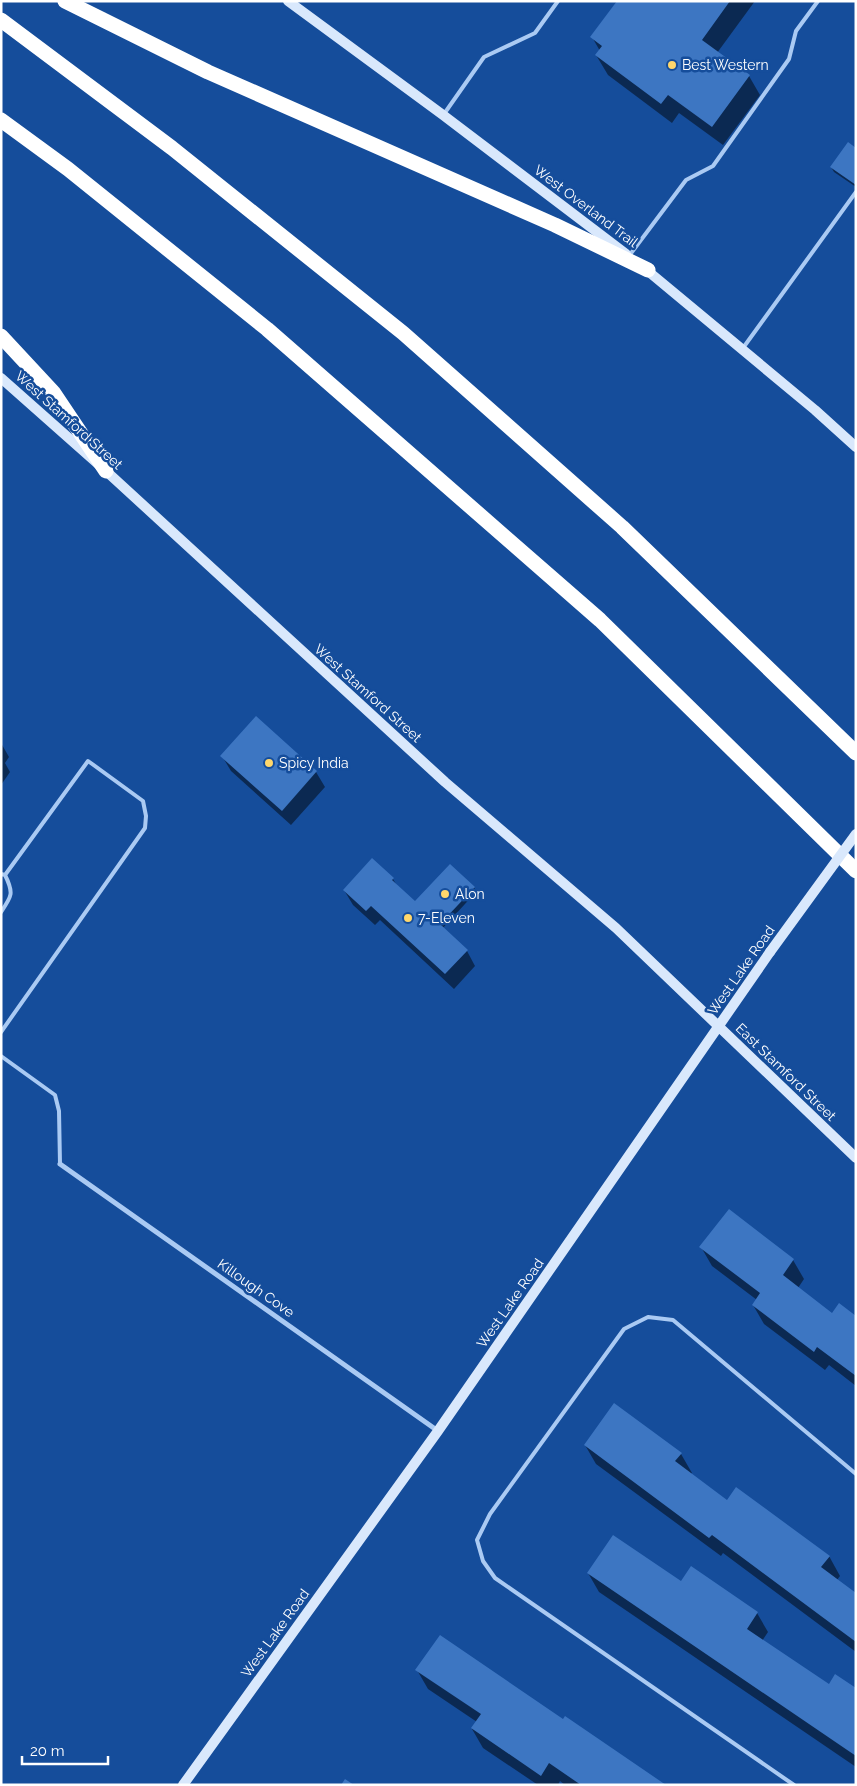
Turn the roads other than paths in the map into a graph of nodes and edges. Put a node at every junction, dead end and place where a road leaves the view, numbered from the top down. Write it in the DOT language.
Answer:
graph roads {
  1 [pos="65,1"];
  2 [pos="288,1"];
  3 [pos="558,1"];
  4 [pos="818,1"];
  5 [pos="1,20"];
  6 [pos="443,115"];
  7 [pos="1,120"];
  8 [pos="856,192"];
  9 [pos="629,256"];
  10 [pos="648,270"];
  11 [pos="1,336"];
  12 [pos="742,349"];
  13 [pos="1,378"];
  14 [pos="856,447"];
  15 [pos="106,472"];
  16 [pos="856,753"];
  17 [pos="856,834"];
  18 [pos="856,871"];
  19 [pos="3,875"];
  20 [pos="1,912"];
  21 [pos="718,1026"];
  22 [pos="1,1032"];
  23 [pos="1,1056"];
  24 [pos="856,1158"];
  25 [pos="60,1164"];
  26 [pos="438,1431"];
  27 [pos="856,1474"];
  28 [pos="183,1785"];
  29 [pos="794,1785"];
  1 -- 10 [label="highway"];
  2 -- 6 [label="main road, West Overland Trail"];
  3 -- 6 [label="lane"];
  4 -- 9 [label="lane"];
  5 -- 16 [label="highway"];
  6 -- 9 [label="main road, West Overland Trail"];
  7 -- 18 [label="highway"];
  8 -- 12 [label="lane"];
  9 -- 10 [label="main road, West Overland Trail"];
  10 -- 12 [label="main road, West Overland Trail"];
  11 -- 15 [label="highway"];
  12 -- 14 [label="main road, West Overland Trail"];
  13 -- 15 [label="main road, West Stamford Street"];
  15 -- 21 [label="main road, West Stamford Street"];
  17 -- 21 [label="main road, West Lake Road, bridge"];
  19 -- 20 [label="lane"];
  19 -- 22 [label="lane"];
  21 -- 24 [label="main road, East Stamford Street"];
  21 -- 26 [label="main road, West Lake Road"];
  23 -- 25 [label="lane"];
  25 -- 26 [label="street, Killough Cove"];
  26 -- 28 [label="main road, West Lake Road"];
  27 -- 29 [label="lane"];
}
